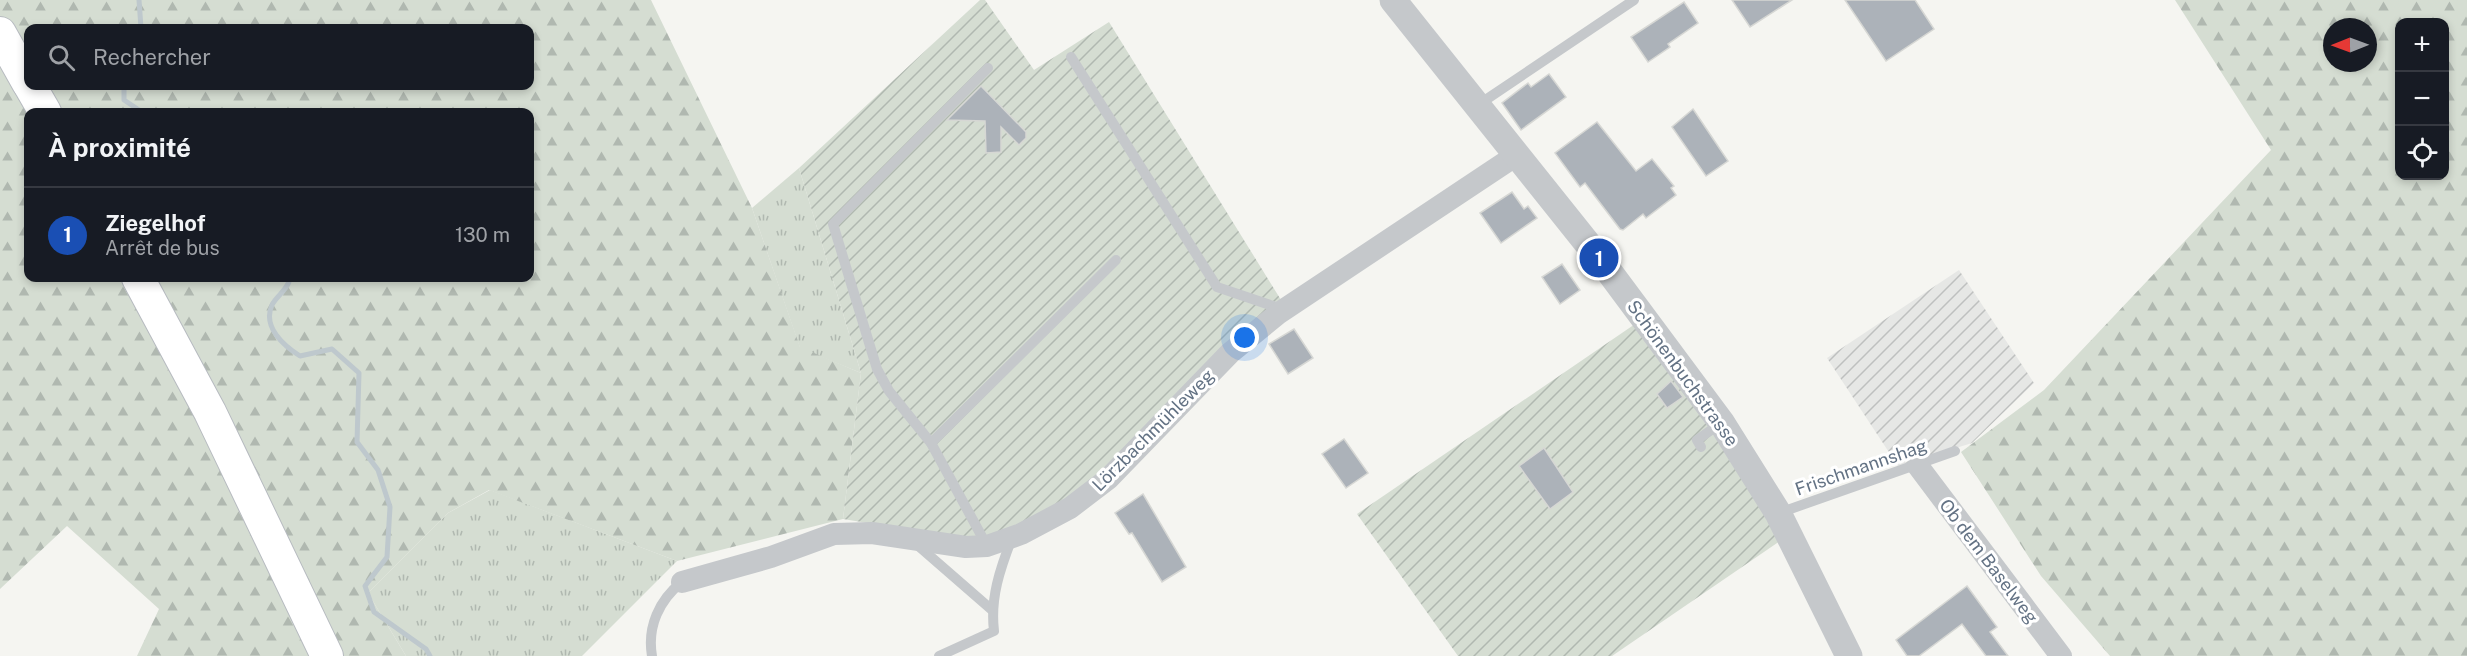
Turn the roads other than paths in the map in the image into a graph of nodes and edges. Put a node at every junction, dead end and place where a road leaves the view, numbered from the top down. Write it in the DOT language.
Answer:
graph roads {
  1 [pos="1393,0"];
  2 [pos="1634,0"];
  3 [pos="0,33"];
  4 [pos="1071,57"];
  5 [pos="988,68"];
  6 [pos="24,75"];
  7 [pos="32,90"];
  8 [pos="1477,105"];
  9 [pos="43,108"];
  10 [pos="1518,154"];
  11 [pos="1116,260"];
  12 [pos="140,282"];
  13 [pos="1279,313"];
  14 [pos="1721,422"];
  15 [pos="931,443"];
  16 [pos="1701,447"];
  17 [pos="1955,451"];
  18 [pos="1918,466"];
  19 [pos="1778,513"];
  20 [pos="1012,537"];
  21 [pos="911,539"];
  22 [pos="987,546"];
  23 [pos="682,582"];
  24 [pos="992,610"];
  25 [pos="327,656"];
  26 [pos="652,656"];
  27 [pos="939,656"];
  28 [pos="1849,656"];
  29 [pos="2061,656"];
  1 -- 8 [label="street, Schönenbuchstrasse"];
  2 -- 8 [label="lane"];
  3 -- 6 [label="main road"];
  4 -- 13 [label="lane"];
  5 -- 15 [label="lane"];
  7 -- 9 [label="main road"];
  8 -- 10 [label="street, Schönenbuchstrasse"];
  10 -- 13 [label="street, Lörzbachmühleweg"];
  10 -- 14 [label="street, Schönenbuchstrasse"];
  11 -- 15 [label="lane"];
  12 -- 25 [label="main road"];
  13 -- 20 [label="street, Lörzbachmühleweg"];
  14 -- 16 [label="lane"];
  14 -- 19 [label="street, Schönenbuchstrasse"];
  15 -- 22 [label="lane"];
  17 -- 18 [label="lane, Frischmannshag"];
  18 -- 19 [label="lane, Frischmannshag"];
  18 -- 29 [label="street, Ob dem Baselweg"];
  19 -- 28 [label="street, Schönenbuchstrasse"];
  20 -- 22 [label="street, Lörzbachmühleweg"];
  20 -- 24 [label="lane"];
  21 -- 22 [label="street, Lörzbachmühleweg"];
  21 -- 23 [label="street, Lörzbachmühleweg"];
  21 -- 24 [label="lane"];
  23 -- 26 [label="lane, Lörzbachmühleweg"];
  24 -- 27 [label="lane"];
}
